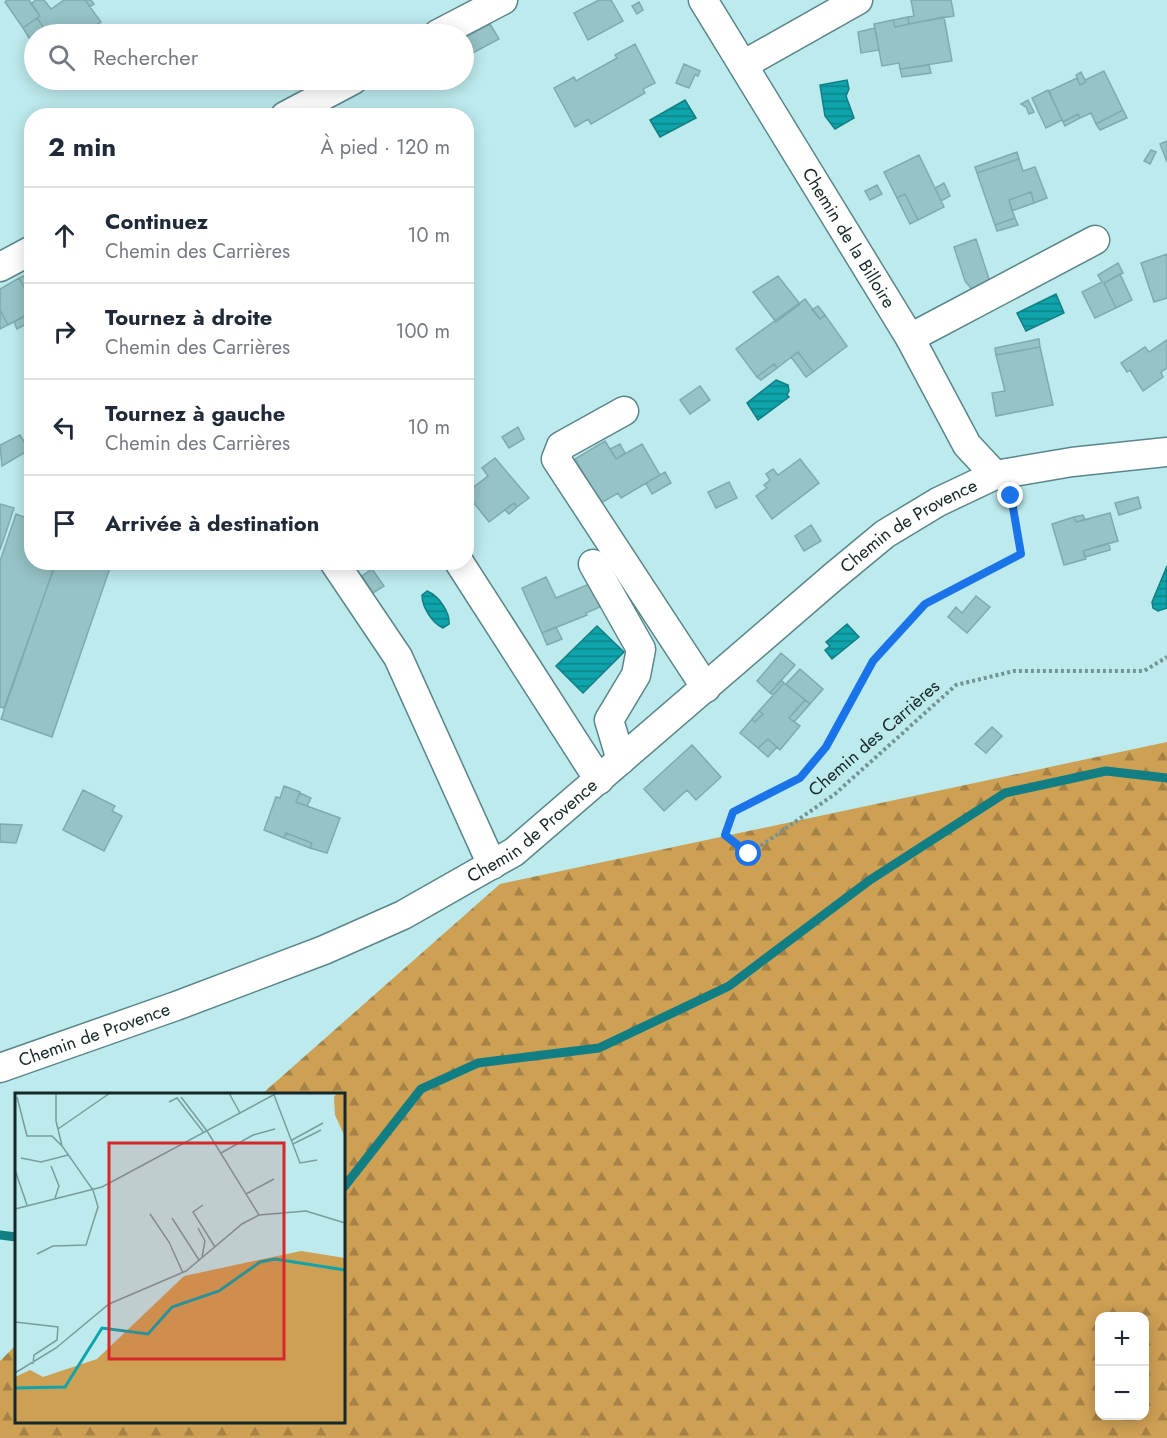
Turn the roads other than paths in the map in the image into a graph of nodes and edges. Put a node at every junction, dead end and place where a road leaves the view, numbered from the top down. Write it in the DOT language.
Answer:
graph roads {
  1 [pos="502,0"];
  2 [pos="703,0"];
  3 [pos="858,0"];
  4 [pos="457,24"];
  5 [pos="743,65"];
  6 [pos="334,90"];
  7 [pos="300,108"];
  8 [pos="1095,240"];
  9 [pos="24,254"];
  10 [pos="0,267"];
  11 [pos="910,338"];
  12 [pos="624,411"];
  13 [pos="1167,452"];
  14 [pos="995,475"];
  15 [pos="593,564"];
  16 [pos="339,570"];
  17 [pos="464,570"];
  18 [pos="706,688"];
  19 [pos="621,760"];
  20 [pos="599,780"];
  21 [pos="492,865"];
  22 [pos="0,1068"];
  1 -- 4 [label="street"];
  2 -- 5 [label="street, Chemin de la Billoire"];
  3 -- 5 [label="street"];
  5 -- 11 [label="street, Chemin de la Billoire"];
  6 -- 7 [label="street"];
  8 -- 11 [label="street"];
  9 -- 10 [label="street"];
  11 -- 14 [label="street, Chemin de la Billoire"];
  12 -- 18 [label="street"];
  13 -- 14 [label="street, Chemin de Provence"];
  14 -- 18 [label="street, Chemin de Provence"];
  15 -- 19 [label="street"];
  16 -- 21 [label="street"];
  17 -- 20 [label="street"];
  18 -- 19 [label="street, Chemin de Provence"];
  19 -- 20 [label="street, Chemin de Provence"];
  20 -- 21 [label="street, Chemin de Provence"];
  21 -- 22 [label="street, Chemin de Provence"];
}
